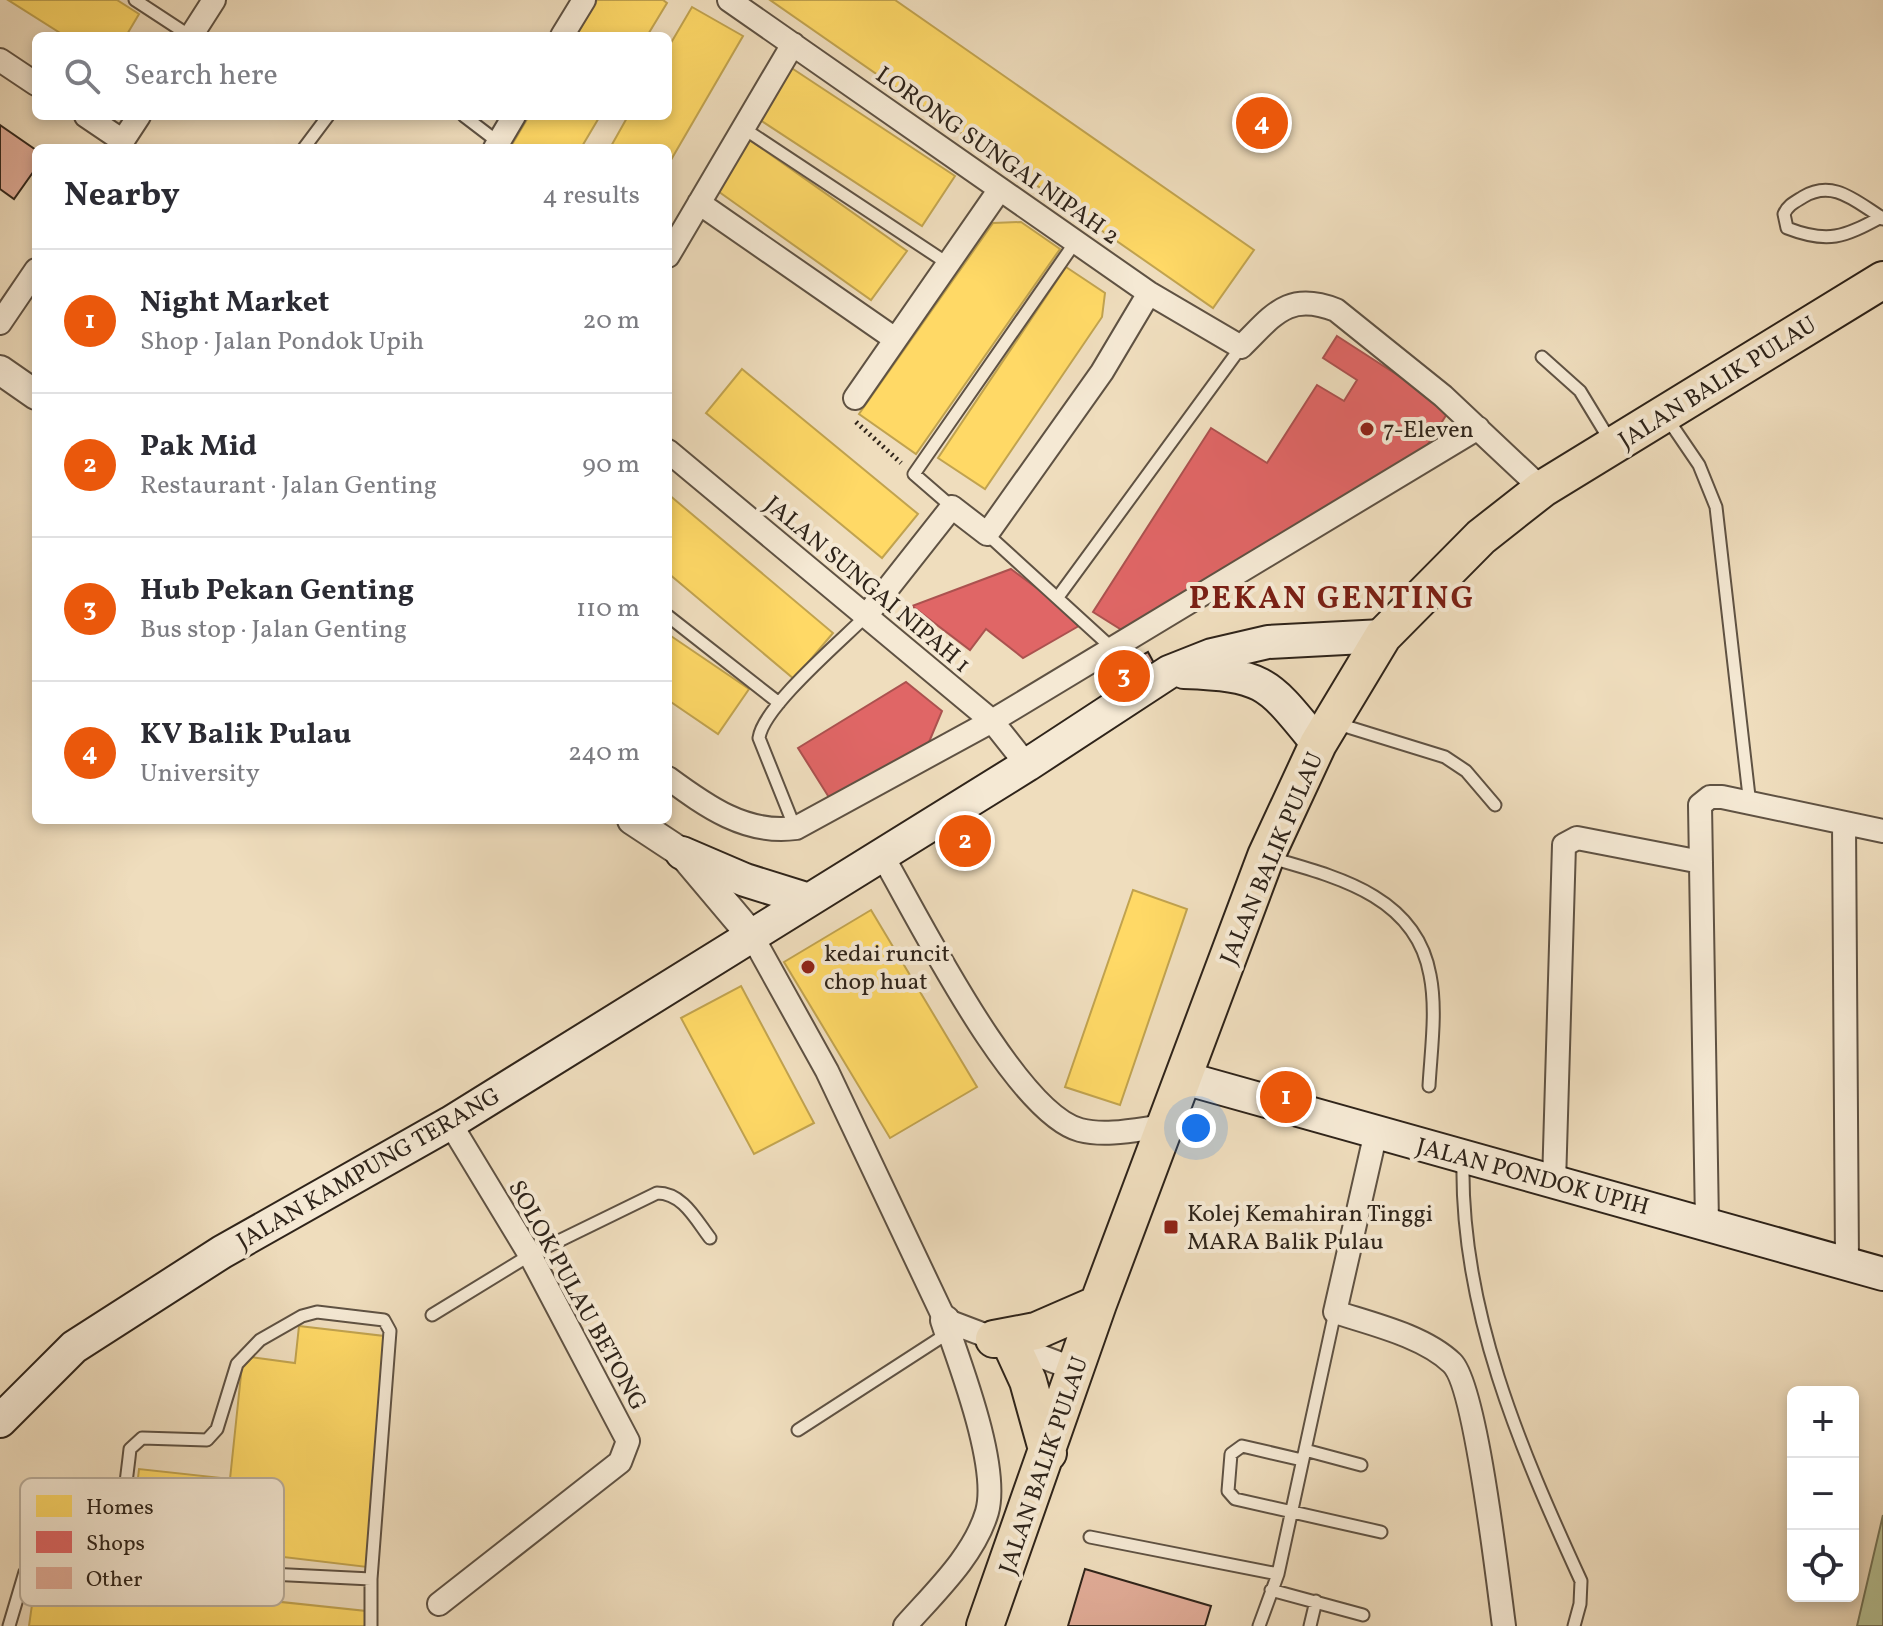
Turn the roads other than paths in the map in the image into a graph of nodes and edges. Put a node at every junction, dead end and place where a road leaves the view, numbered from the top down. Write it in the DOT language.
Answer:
graph roads {
  1 [pos="135,0"];
  2 [pos="214,0"];
  3 [pos="584,0"];
  4 [pos="729,0"];
  5 [pos="185,32"];
  6 [pos="194,32"];
  7 [pos="564,32"];
  8 [pos="793,44"];
  9 [pos="0,60"];
  10 [pos="32,81"];
  11 [pos="91,120"];
  12 [pos="136,120"];
  13 [pos="325,120"];
  14 [pos="468,120"];
  15 [pos="512,120"];
  16 [pos="743,128"];
  17 [pos="121,144"];
  18 [pos="307,144"];
  19 [pos="495,144"];
  20 [pos="497,144"];
  21 [pos="1000,189"];
  22 [pos="699,203"];
  23 [pos="1882,218"];
  24 [pos="1076,241"];
  25 [pos="672,249"];
  26 [pos="947,263"];
  27 [pos="32,276"];
  28 [pos="1883,280"];
  29 [pos="1149,293"];
  30 [pos="0,323"];
  31 [pos="895,339"];
  32 [pos="1241,347"];
  33 [pos="1542,357"];
  34 [pos="0,370"];
  35 [pos="32,392"];
  36 [pos="855,398"];
  37 [pos="1665,414"];
  38 [pos="1478,428"];
  39 [pos="1613,446"];
  40 [pos="672,454"];
  41 [pos="1542,489"];
  42 [pos="952,507"];
  43 [pos="987,534"];
  44 [pos="1058,597"];
  45 [pos="866,616"];
  46 [pos="672,619"];
  47 [pos="1383,636"];
  48 [pos="1112,648"];
  49 [pos="1169,672"];
  50 [pos="779,703"];
  51 [pos="992,721"];
  52 [pos="1324,733"];
  53 [pos="1027,765"];
  54 [pos="672,781"];
  55 [pos="1495,805"];
  56 [pos="1750,805"];
  57 [pos="638,824"];
  58 [pos="1844,824"];
  59 [pos="796,828"];
  60 [pos="1883,831"];
  61 [pos="682,853"];
  62 [pos="882,855"];
  63 [pos="1266,856"];
  64 [pos="1701,862"];
  65 [pos="809,900"];
  66 [pos="752,936"];
  67 [pos="1184,1078"];
  68 [pos="1429,1086"];
  69 [pos="450,1123"];
  70 [pos="1165,1126"];
  71 [pos="1376,1132"];
  72 [pos="1463,1157"];
  73 [pos="1554,1183"];
  74 [pos="1707,1223"];
  75 [pos="710,1238"];
  76 [pos="530,1255"];
  77 [pos="1847,1262"];
  78 [pos="1883,1274"];
  79 [pos="1098,1304"];
  80 [pos="1335,1312"];
  81 [pos="432,1315"];
  82 [pos="947,1326"];
  83 [pos="1003,1342"];
  84 [pos="1077,1370"];
  85 [pos="0,1421"];
  86 [pos="798,1430"];
  87 [pos="1048,1453"];
  88 [pos="1304,1455"];
  89 [pos="1361,1465"];
  90 [pos="127,1478"];
  91 [pos="1291,1512"];
  92 [pos="1381,1532"];
  93 [pos="1090,1537"];
  94 [pos="284,1574"];
  95 [pos="1278,1574"];
  96 [pos="371,1579"];
  97 [pos="20,1581"];
  98 [pos="1271,1590"];
  99 [pos="1316,1601"];
  100 [pos="439,1604"];
  101 [pos="1363,1615"];
  102 [pos="9,1626"];
  103 [pos="371,1626"];
  104 [pos="905,1626"];
  105 [pos="985,1626"];
  106 [pos="1259,1626"];
  107 [pos="1310,1626"];
  108 [pos="1504,1626"];
  109 [pos="1574,1626"];
  1 -- 5 [label="lane"];
  2 -- 6 [label="street"];
  3 -- 7 [label="street"];
  4 -- 8 [label="street, LORONG SUNGAI NIPAH 2"];
  8 -- 16 [label="street"];
  8 -- 21 [label="street, LORONG SUNGAI NIPAH 2"];
  9 -- 10 [label="street"];
  11 -- 17 [label="street"];
  12 -- 17 [label="street"];
  13 -- 18 [label="lane"];
  14 -- 19 [label="lane"];
  15 -- 20 [label="street"];
  16 -- 22 [label="street"];
  16 -- 26 [label="lane"];
  21 -- 24 [label="street, LORONG SUNGAI NIPAH 2"];
  21 -- 26 [label="street"];
  22 -- 25 [label="street"];
  22 -- 31 [label="street"];
  23 -- 23 [label="lane"];
  24 -- 29 [label="street, LORONG SUNGAI NIPAH 2"];
  24 -- 42 [label="lane"];
  26 -- 31 [label="street"];
  27 -- 30 [label="street"];
  28 -- 37 [label="main road, JALAN BALIK PULAU"];
  29 -- 32 [label="street, LORONG SUNGAI NIPAH 2"];
  29 -- 43 [label="street"];
  31 -- 36 [label="street"];
  32 -- 38 [label="street"];
  32 -- 44 [label="lane"];
  33 -- 39 [label="lane"];
  34 -- 35 [label="street"];
  37 -- 39 [label="main road, JALAN BALIK PULAU"];
  37 -- 56 [label="lane"];
  38 -- 41 [label="street"];
  38 -- 48 [label="street"];
  39 -- 41 [label="main road, JALAN BALIK PULAU"];
  40 -- 45 [label="street, JALAN SUNGAI NIPAH 1"];
  41 -- 47 [label="main road, JALAN BALIK PULAU"];
  42 -- 43 [label="street"];
  42 -- 45 [label="street"];
  43 -- 44 [label="lane"];
  44 -- 48 [label="lane"];
  45 -- 50 [label="lane"];
  45 -- 51 [label="street, JALAN SUNGAI NIPAH 1"];
  46 -- 50 [label="lane"];
  47 -- 49 [label="main road, JALAN KAMPUNG TERANG"];
  47 -- 52 [label="main road, JALAN BALIK PULAU"];
  48 -- 51 [label="street"];
  49 -- 52 [label="main road"];
  49 -- 53 [label="main road, JALAN KAMPUNG TERANG"];
  50 -- 59 [label="lane"];
  51 -- 53 [label="street, JALAN SUNGAI NIPAH 1"];
  51 -- 59 [label="street"];
  52 -- 55 [label="lane"];
  52 -- 63 [label="main road, JALAN BALIK PULAU"];
  53 -- 62 [label="main road, JALAN KAMPUNG TERANG"];
  54 -- 59 [label="street"];
  56 -- 58 [label="street"];
  56 -- 64 [label="street"];
  57 -- 61 [label="street"];
  58 -- 60 [label="street"];
  58 -- 77 [label="street"];
  61 -- 65 [label="main road"];
  61 -- 66 [label="street"];
  62 -- 65 [label="main road, JALAN KAMPUNG TERANG"];
  62 -- 70 [label="street"];
  63 -- 67 [label="main road, JALAN BALIK PULAU"];
  63 -- 68 [label="lane"];
  64 -- 73 [label="street"];
  64 -- 74 [label="street"];
  65 -- 66 [label="main road, JALAN KAMPUNG TERANG"];
  66 -- 69 [label="main road, JALAN KAMPUNG TERANG"];
  66 -- 82 [label="street"];
  67 -- 70 [label="main road, JALAN BALIK PULAU"];
  67 -- 71 [label="main road, JALAN PONDOK UPIH"];
  69 -- 76 [label="street, SOLOK PULAU BETONG"];
  69 -- 85 [label="main road, JALAN KAMPUNG TERANG"];
  70 -- 79 [label="main road, JALAN BALIK PULAU"];
  71 -- 72 [label="main road, JALAN PONDOK UPIH"];
  71 -- 80 [label="street"];
  72 -- 73 [label="main road, JALAN PONDOK UPIH"];
  72 -- 109 [label="lane"];
  73 -- 74 [label="main road, JALAN PONDOK UPIH"];
  74 -- 77 [label="main road, JALAN PONDOK UPIH"];
  75 -- 76 [label="lane"];
  76 -- 81 [label="lane"];
  76 -- 100 [label="street, SOLOK PULAU BETONG"];
  77 -- 78 [label="main road, JALAN PONDOK UPIH"];
  79 -- 83 [label="main road"];
  79 -- 84 [label="main road, JALAN BALIK PULAU"];
  80 -- 88 [label="lane"];
  80 -- 108 [label="street"];
  82 -- 83 [label="street"];
  82 -- 86 [label="lane"];
  82 -- 104 [label="street"];
  83 -- 84 [label="street"];
  83 -- 87 [label="main road"];
  84 -- 87 [label="main road, JALAN BALIK PULAU"];
  87 -- 105 [label="main road, JALAN BALIK PULAU"];
  88 -- 89 [label="lane"];
  88 -- 91 [label="lane"];
  88 -- 91 [label="lane"];
  90 -- 96 [label="lane"];
  91 -- 92 [label="lane"];
  91 -- 95 [label="lane"];
  93 -- 95 [label="lane"];
  94 -- 96 [label="lane"];
  95 -- 98 [label="lane"];
  96 -- 103 [label="lane"];
  97 -- 102 [label="lane"];
  98 -- 99 [label="lane"];
  98 -- 106 [label="lane"];
  99 -- 101 [label="lane"];
  99 -- 107 [label="lane"];
}
